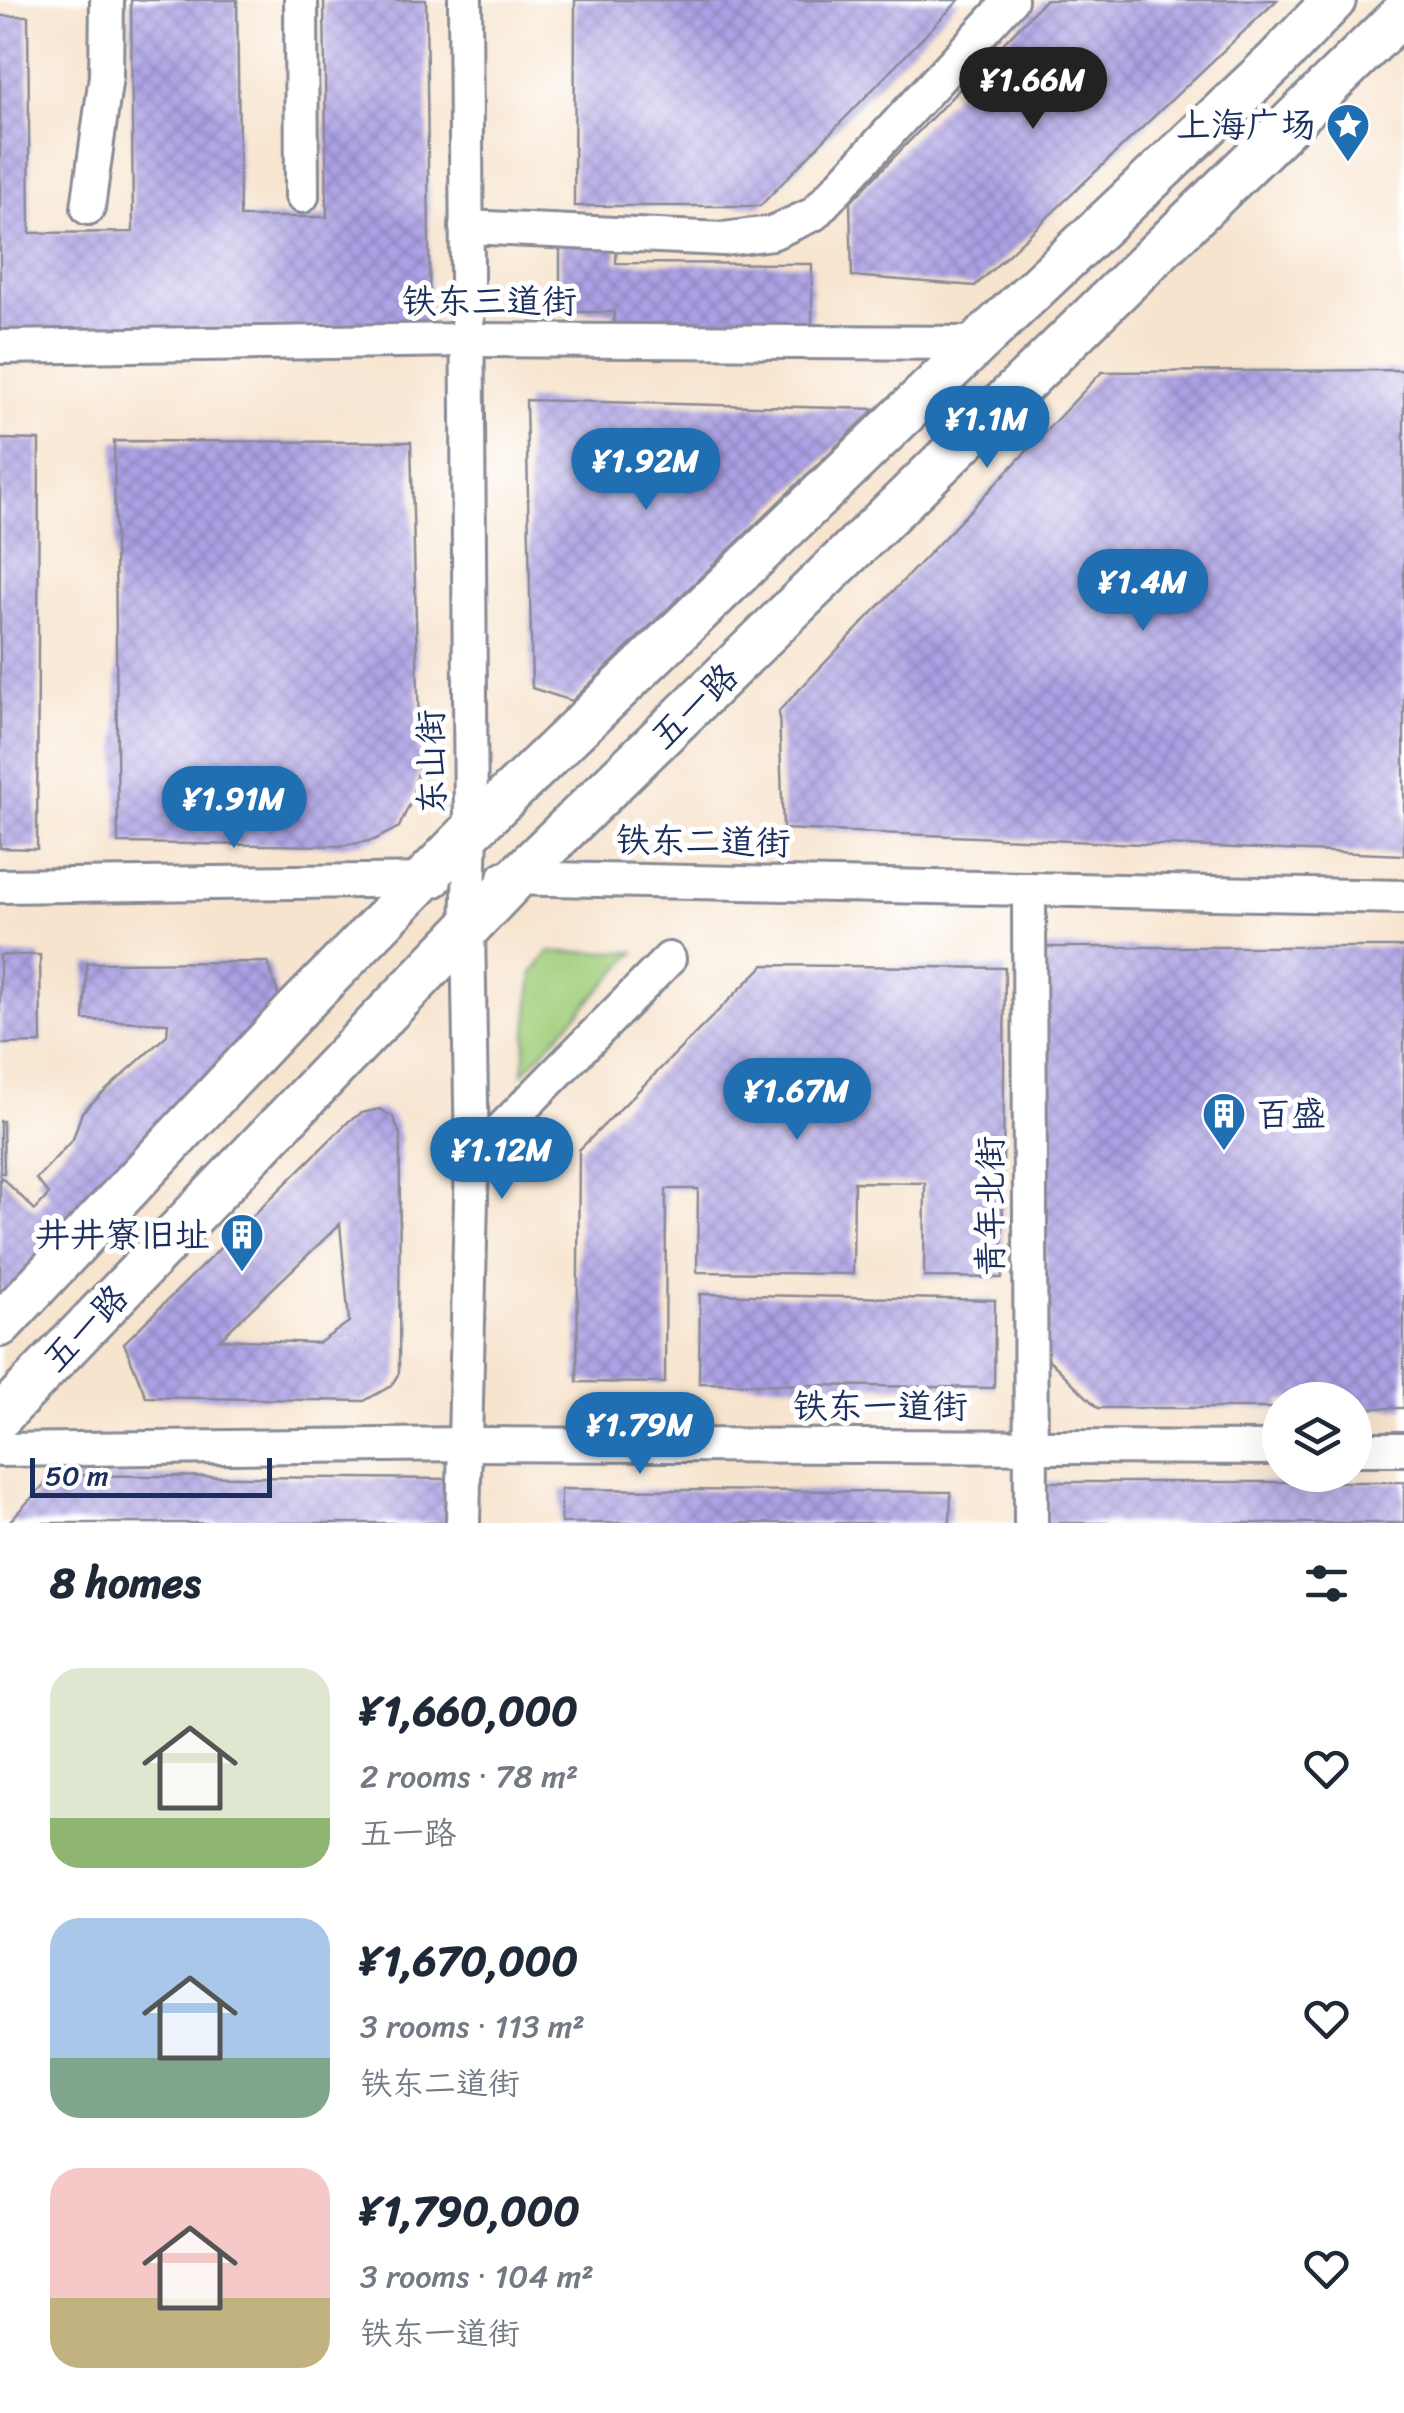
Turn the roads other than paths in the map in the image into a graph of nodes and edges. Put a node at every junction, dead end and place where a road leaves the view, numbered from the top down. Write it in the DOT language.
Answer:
graph roads {
  1 [pos="107,0"];
  2 [pos="302,0"];
  3 [pos="465,0"];
  4 [pos="1011,0"];
  5 [pos="1334,0"];
  6 [pos="1404,12"];
  7 [pos="302,196"];
  8 [pos="88,208"];
  9 [pos="466,226"];
  10 [pos="466,340"];
  11 [pos="978,343"];
  12 [pos="0,347"];
  13 [pos="471,830"];
  14 [pos="518,878"];
  15 [pos="470,879"];
  16 [pos="421,881"];
  17 [pos="0,886"];
  18 [pos="1029,888"];
  19 [pos="1404,897"];
  20 [pos="468,929"];
  21 [pos="669,959"];
  22 [pos="472,1159"];
  23 [pos="0,1325"];
  24 [pos="0,1417"];
  25 [pos="465,1444"];
  26 [pos="1031,1447"];
  27 [pos="1262,1448"];
  28 [pos="1372,1449"];
  29 [pos="1404,1449"];
  30 [pos="0,1450"];
  31 [pos="464,1523"];
  32 [pos="1031,1523"];
  1 -- 8 [label="street"];
  2 -- 7 [label="street"];
  3 -- 9 [label="street, 东山街"];
  4 -- 9 [label="street"];
  5 -- 11 [label="main road, 五一路"];
  6 -- 14 [label="main road, 五一路"];
  9 -- 10 [label="street, 东山街"];
  10 -- 11 [label="street, 铁东三道街"];
  10 -- 12 [label="street, 铁东三道街"];
  10 -- 13 [label="street, 东山街"];
  11 -- 13 [label="main road, 五一路"];
  13 -- 15 [label="street, 东山街"];
  13 -- 16 [label="main road, 五一路"];
  14 -- 15 [label="street, 铁东二道街"];
  14 -- 18 [label="street, 铁东二道街"];
  14 -- 20 [label="main road, 五一路"];
  15 -- 16 [label="street, 铁东二道街"];
  15 -- 20 [label="street, 东山街"];
  16 -- 17 [label="street, 铁东二道街"];
  16 -- 23 [label="main road, 五一路"];
  18 -- 19 [label="street, 铁东二道街"];
  18 -- 26 [label="street, 青年北街"];
  20 -- 22 [label="street, 东山街"];
  20 -- 24 [label="main road, 五一路"];
  21 -- 22 [label="street"];
  22 -- 25 [label="street, 东山街"];
  25 -- 26 [label="street, 铁东一道街"];
  25 -- 30 [label="street, 铁东一道街"];
  25 -- 31 [label="street, 东山街"];
  26 -- 27 [label="street, 铁东一道街"];
  26 -- 32 [label="street, 青年北街"];
  28 -- 29 [label="street"];
}
